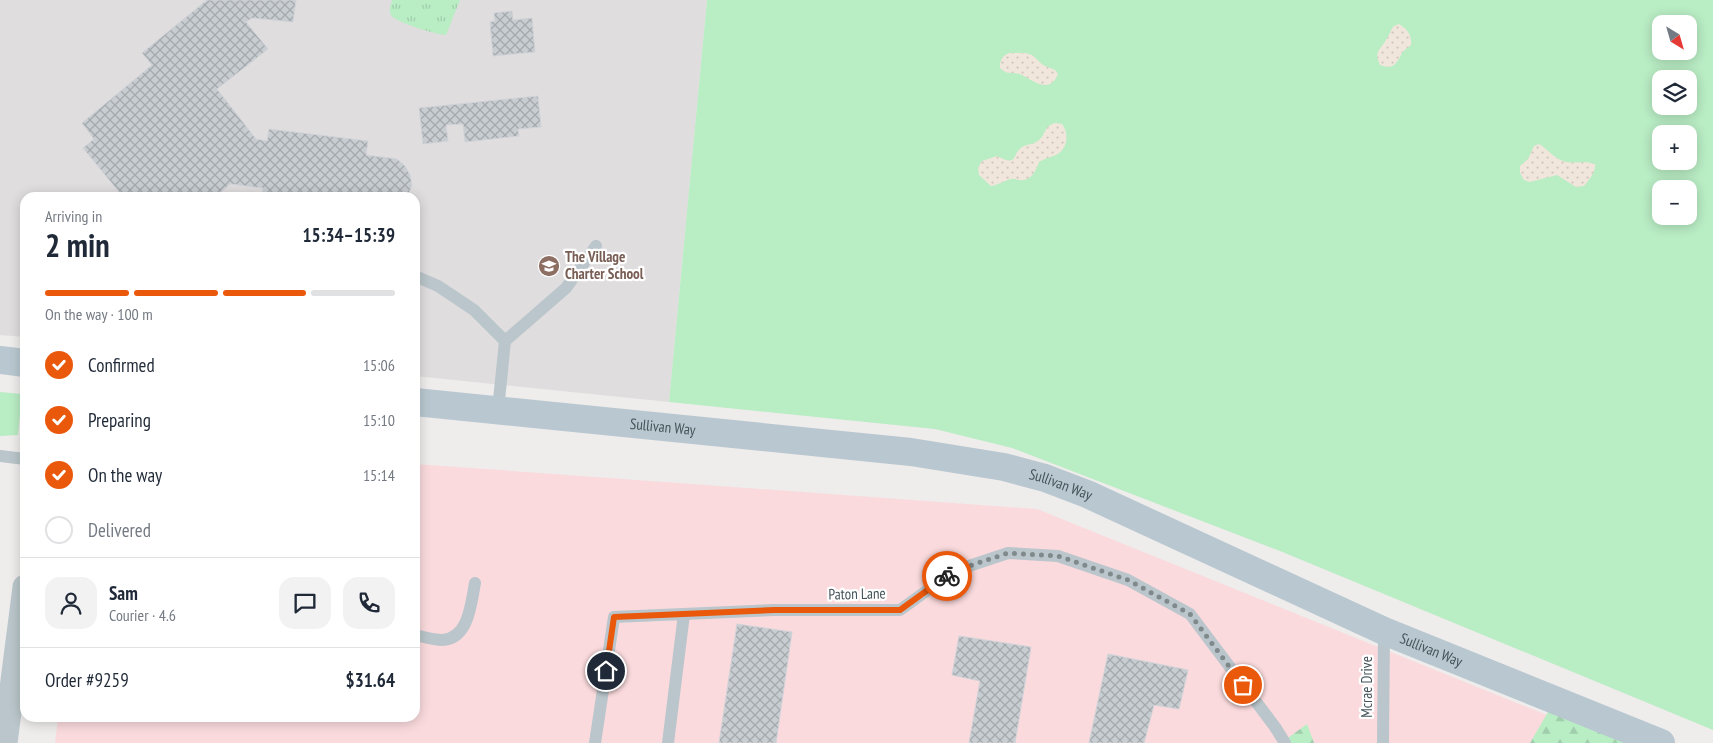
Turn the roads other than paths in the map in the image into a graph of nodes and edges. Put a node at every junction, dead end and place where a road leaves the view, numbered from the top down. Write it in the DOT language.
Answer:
graph roads {
  1 [pos="596,246"];
  2 [pos="420,278"];
  3 [pos="505,341"];
  4 [pos="0,360"];
  5 [pos="20,362"];
  6 [pos="420,402"];
  7 [pos="498,410"];
  8 [pos="0,456"];
  9 [pos="20,458"];
  10 [pos="475,584"];
  11 [pos="20,613"];
  12 [pos="684,614"];
  13 [pos="1384,631"];
  14 [pos="420,637"];
  15 [pos="6,684"];
  16 [pos="5,743"];
  17 [pos="595,743"];
  18 [pos="668,743"];
  19 [pos="1285,743"];
  20 [pos="1383,743"];
  21 [pos="1661,743"];
  1 -- 3 [label="lane"];
  2 -- 3 [label="lane"];
  3 -- 7 [label="lane"];
  4 -- 5 [label="main road"];
  6 -- 7 [label="main road, Sullivan Way"];
  7 -- 13 [label="main road, Sullivan Way"];
  8 -- 9 [label="lane"];
  10 -- 14 [label="lane"];
  11 -- 15 [label="street"];
  12 -- 17 [label="lane, Paton Lane"];
  12 -- 18 [label="lane"];
  12 -- 19 [label="lane, Paton Lane"];
  13 -- 20 [label="lane, Mcrae Drive"];
  13 -- 21 [label="main road, Sullivan Way"];
  15 -- 16 [label="street"];
}
